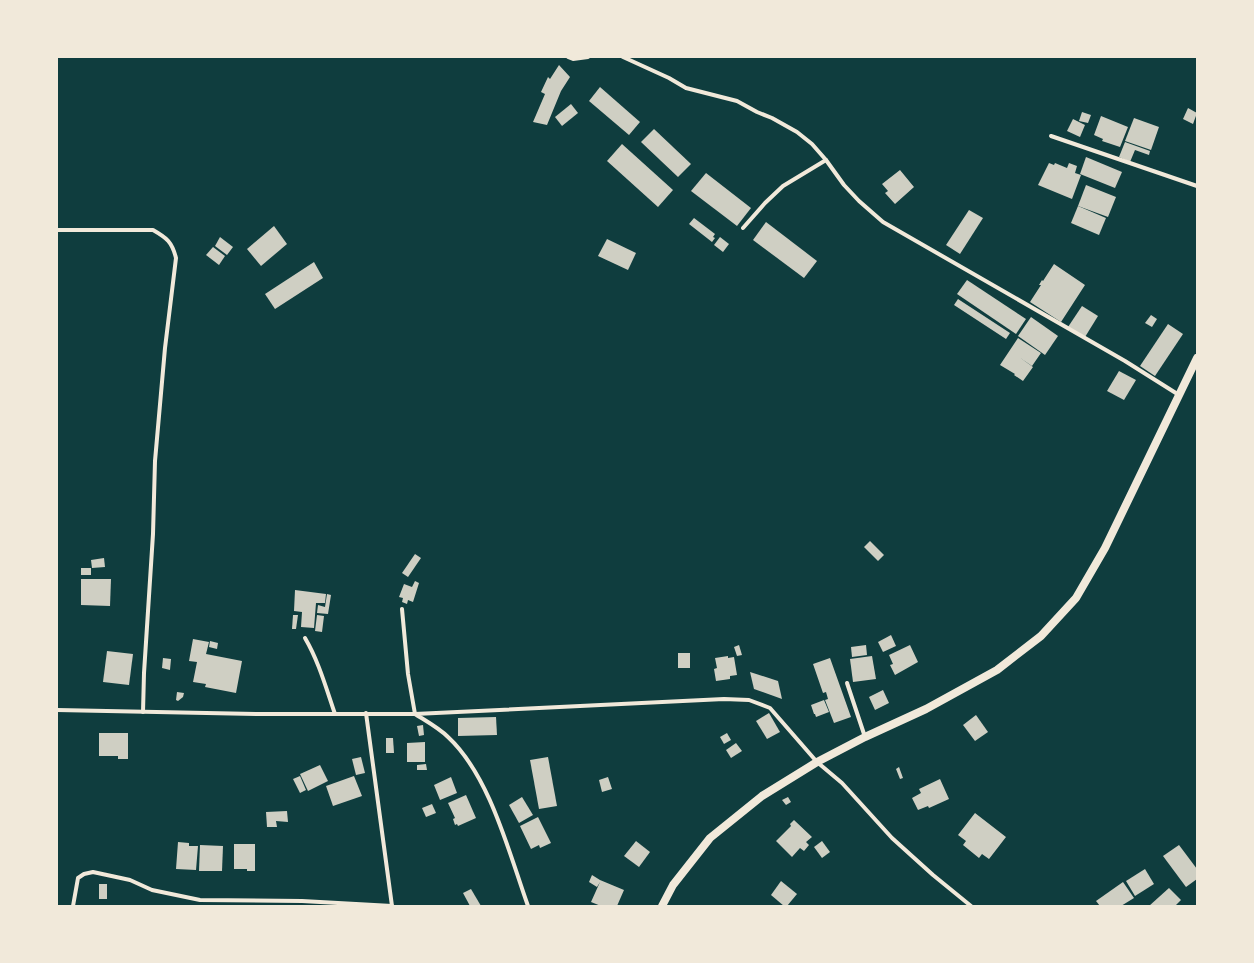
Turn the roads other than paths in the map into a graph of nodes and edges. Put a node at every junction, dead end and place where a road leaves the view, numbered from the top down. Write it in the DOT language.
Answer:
graph roads {
  1 [pos="568,57"];
  2 [pos="588,57"];
  3 [pos="623,57"];
  4 [pos="1051,136"];
  5 [pos="826,160"];
  6 [pos="1197,186"];
  7 [pos="744,228"];
  8 [pos="57,230"];
  9 [pos="1197,358"];
  10 [pos="1179,396"];
  11 [pos="402,609"];
  12 [pos="305,638"];
  13 [pos="847,683"];
  14 [pos="57,710"];
  15 [pos="143,712"];
  16 [pos="366,713"];
  17 [pos="335,714"];
  18 [pos="416,714"];
  19 [pos="865,737"];
  20 [pos="817,762"];
  21 [pos="73,906"];
  22 [pos="392,906"];
  23 [pos="528,906"];
  24 [pos="662,906"];
  25 [pos="971,906"];
  1 -- 2 [label="street"];
  3 -- 5 [label="street"];
  4 -- 6 [label="street"];
  5 -- 7 [label="street"];
  5 -- 10 [label="street"];
  8 -- 15 [label="street"];
  9 -- 10 [label="main road"];
  10 -- 19 [label="main road"];
  11 -- 18 [label="street"];
  12 -- 17 [label="street"];
  13 -- 19 [label="street"];
  14 -- 15 [label="street"];
  15 -- 17 [label="street"];
  16 -- 17 [label="street"];
  16 -- 18 [label="street"];
  16 -- 22 [label="street"];
  18 -- 20 [label="street"];
  18 -- 23 [label="street"];
  19 -- 20 [label="main road"];
  20 -- 24 [label="main road"];
  20 -- 25 [label="street"];
  21 -- 22 [label="street"];
}
